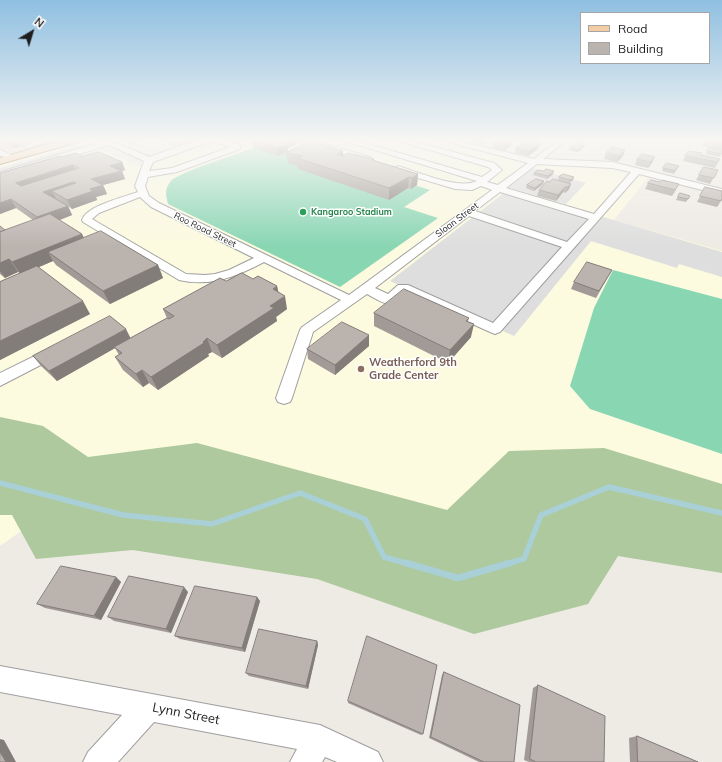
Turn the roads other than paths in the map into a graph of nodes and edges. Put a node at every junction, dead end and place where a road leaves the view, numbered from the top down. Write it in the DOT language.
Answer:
graph roads {
  1 [pos="492,174"];
  2 [pos="144,175"];
  3 [pos="147,175"];
  4 [pos="418,175"];
  5 [pos="458,175"];
  6 [pos="517,175"];
  7 [pos="634,175"];
  8 [pos="651,175"];
  9 [pos="482,182"];
  10 [pos="499,188"];
  11 [pos="722,192"];
  12 [pos="143,193"];
  13 [pos="468,212"];
  14 [pos="595,218"];
  15 [pos="569,246"];
  16 [pos="263,258"];
  17 [pos="366,288"];
  18 [pos="350,300"];
  19 [pos="68,344"];
  20 [pos="0,380"];
  21 [pos="284,398"];
  22 [pos="0,679"];
  23 [pos="149,707"];
  24 [pos="320,739"];
  25 [pos="98,762"];
  26 [pos="305,762"];
  27 [pos="368,762"];
  1 -- 9 [label="street"];
  2 -- 3 [label="street"];
  2 -- 12 [label="street"];
  4 -- 9 [label="street"];
  5 -- 9 [label="street"];
  6 -- 10 [label="street, Sloan Street"];
  7 -- 14 [label="street"];
  8 -- 11 [label="street"];
  9 -- 10 [label="street"];
  10 -- 13 [label="street, Sloan Street"];
  10 -- 14 [label="street"];
  12 -- 16 [label="street, Roo Road Street"];
  12 -- 16 [label="street"];
  13 -- 15 [label="street"];
  13 -- 17 [label="street, Sloan Street"];
  14 -- 15 [label="street"];
  15 -- 17 [label="street"];
  16 -- 18 [label="street, Roo Road Street"];
  17 -- 18 [label="street, Sloan Street"];
  18 -- 21 [label="street, Sloan Street"];
  19 -- 20 [label="street"];
  22 -- 23 [label="street, Lynn Street"];
  23 -- 24 [label="street, Lynn Street"];
  23 -- 25 [label="street"];
  24 -- 26 [label="street"];
  24 -- 27 [label="street, Lynn Street"];
}
